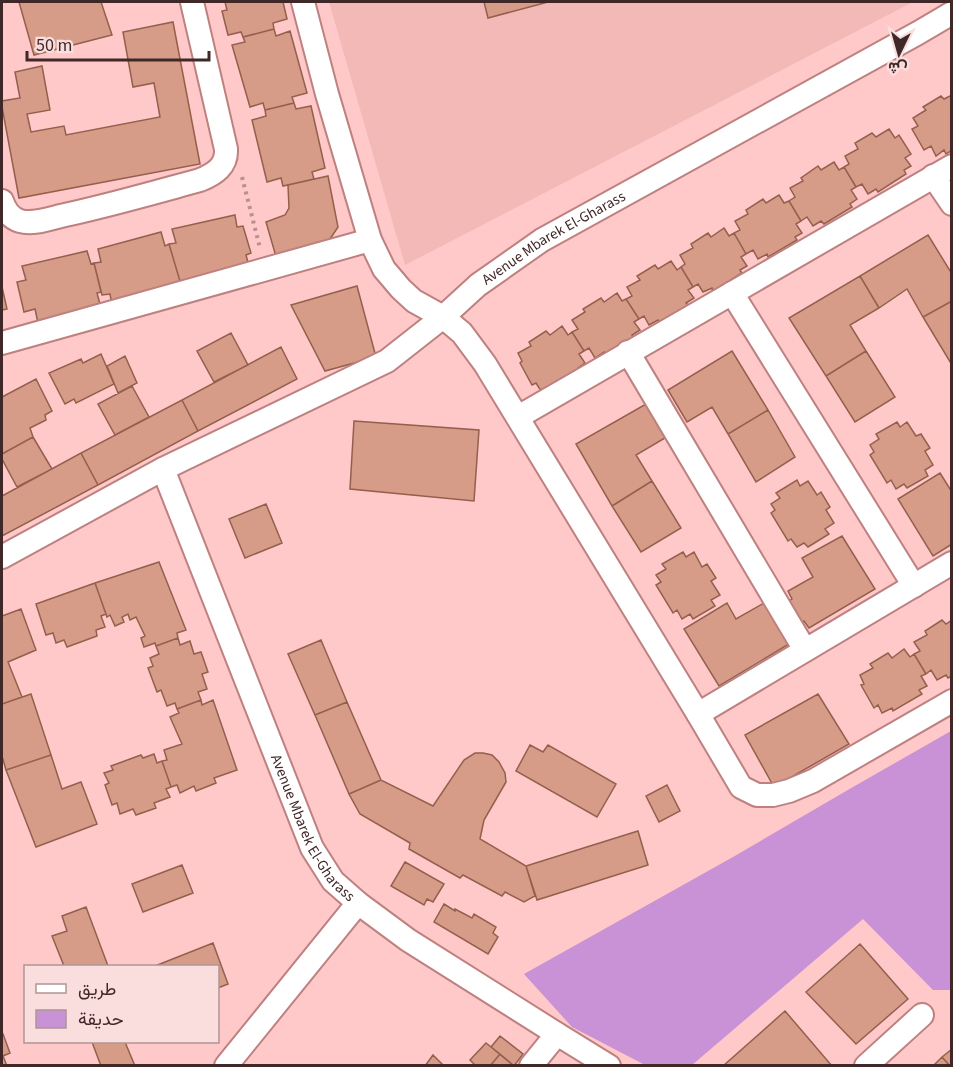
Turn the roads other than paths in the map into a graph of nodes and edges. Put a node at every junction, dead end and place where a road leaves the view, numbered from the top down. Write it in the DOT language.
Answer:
graph roads {
  1 [pos="192,2"];
  2 [pos="303,2"];
  3 [pos="951,13"];
  4 [pos="942,171"];
  5 [pos="2,201"];
  6 [pos="951,204"];
  7 [pos="370,240"];
  8 [pos="732,293"];
  9 [pos="443,317"];
  10 [pos="2,343"];
  11 [pos="628,352"];
  12 [pos="518,417"];
  13 [pos="163,469"];
  14 [pos="2,557"];
  15 [pos="951,563"];
  16 [pos="914,586"];
  17 [pos="805,651"];
  18 [pos="951,701"];
  19 [pos="698,714"];
  20 [pos="358,903"];
  21 [pos="922,1015"];
  22 [pos="557,1034"];
  23 [pos="226,1065"];
  24 [pos="531,1065"];
  25 [pos="609,1065"];
  26 [pos="866,1065"];
  1 -- 5 [label="street"];
  2 -- 7 [label="street"];
  3 -- 9 [label="street, Avenue Mbarek El-Gharass"];
  4 -- 6 [label="street"];
  4 -- 8 [label="street"];
  7 -- 9 [label="street"];
  7 -- 10 [label="street"];
  8 -- 11 [label="street"];
  8 -- 16 [label="street"];
  9 -- 12 [label="street"];
  9 -- 13 [label="street, Avenue Mbarek El-Gharass"];
  11 -- 12 [label="street"];
  11 -- 17 [label="street"];
  12 -- 19 [label="street"];
  13 -- 14 [label="street, Avenue Mbarek El-Gharass"];
  13 -- 20 [label="street, Avenue Mbarek El-Gharass"];
  15 -- 16 [label="street"];
  16 -- 17 [label="street"];
  17 -- 19 [label="street"];
  18 -- 19 [label="street"];
  20 -- 22 [label="street, Avenue Mbarek El-Gharass"];
  20 -- 23 [label="street"];
  21 -- 26 [label="street"];
  22 -- 24 [label="street"];
  22 -- 25 [label="street, Avenue Mbarek El-Gharass"];
}
